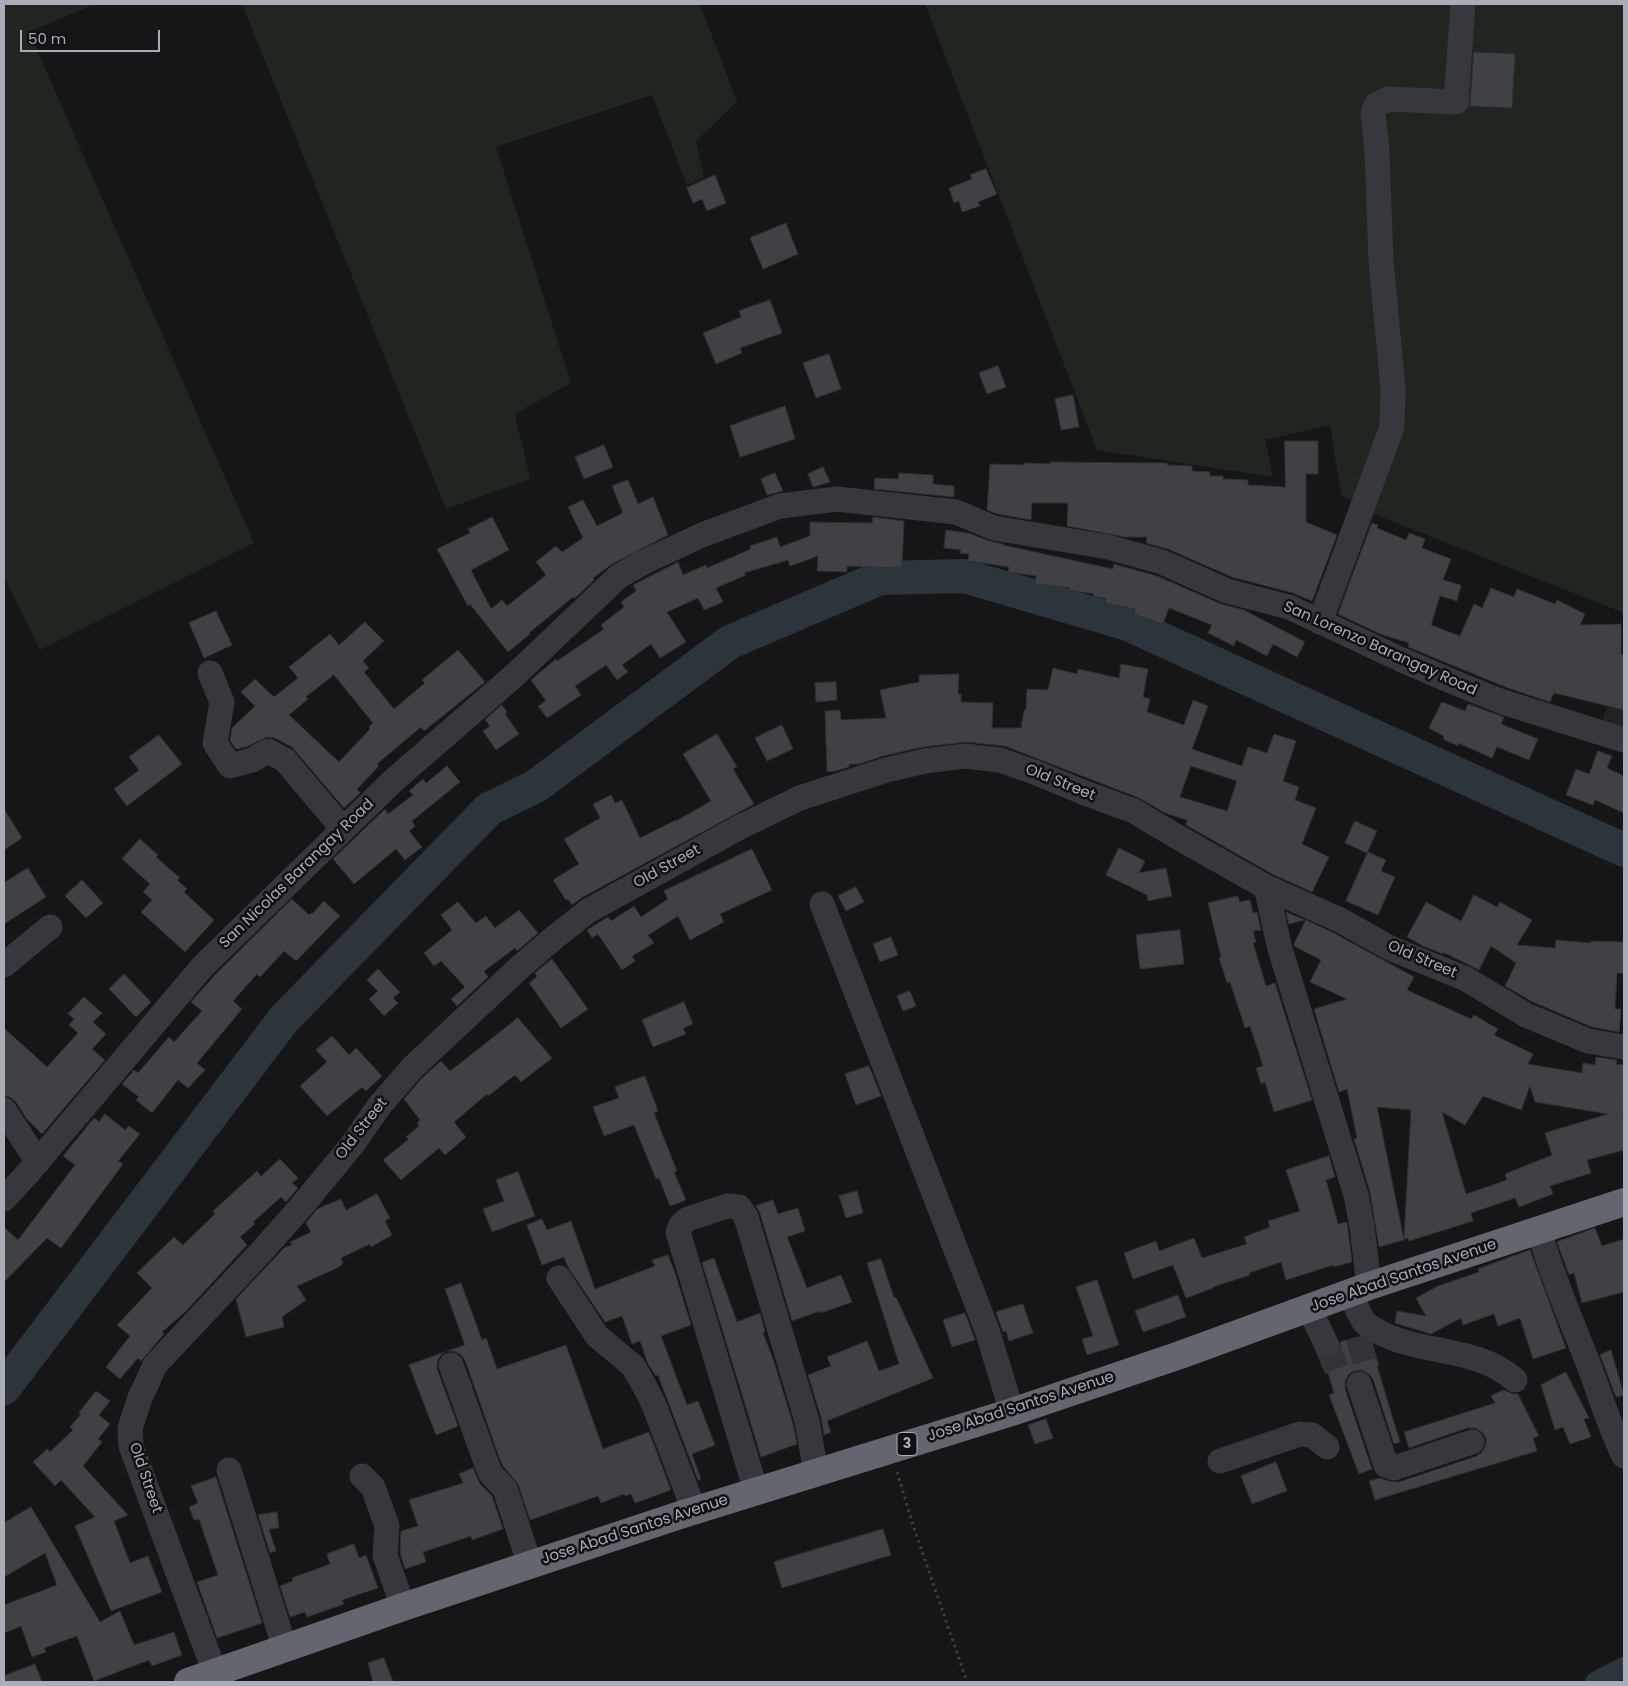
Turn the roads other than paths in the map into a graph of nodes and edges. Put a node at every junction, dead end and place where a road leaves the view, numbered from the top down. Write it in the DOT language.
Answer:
graph roads {
  1 [pos="1463,4"];
  2 [pos="620,576"];
  3 [pos="1320,622"];
  4 [pos="210,673"];
  5 [pos="1624,740"];
  6 [pos="343,829"];
  7 [pos="1266,887"];
  8 [pos="822,904"];
  9 [pos="50,927"];
  10 [pos="4,965"];
  11 [pos="1624,1047"];
  12 [pos="4,1110"];
  13 [pos="38,1162"];
  14 [pos="4,1199"];
  15 [pos="1624,1202"];
  16 [pos="1539,1231"];
  17 [pos="559,1278"];
  18 [pos="1356,1291"];
  19 [pos="1309,1308"];
  20 [pos="1358,1337"];
  21 [pos="1327,1346"];
  22 [pos="451,1365"];
  23 [pos="1355,1377"];
  24 [pos="1515,1380"];
  25 [pos="1012,1412"];
  26 [pos="1472,1442"];
  27 [pos="1327,1446"];
  28 [pos="1624,1456"];
  29 [pos="1220,1461"];
  30 [pos="229,1470"];
  31 [pos="816,1472"];
  32 [pos="362,1476"];
  33 [pos="756,1491"];
  34 [pos="694,1510"];
  35 [pos="530,1565"];
  36 [pos="404,1607"];
  37 [pos="285,1648"];
  38 [pos="215,1673"];
  39 [pos="188,1682"];
  1 -- 3 [label="street"];
  2 -- 3 [label="street, San Lorenzo Barangay Road"];
  2 -- 6 [label="street, San Nicolas Barangay Road"];
  3 -- 5 [label="street, San Lorenzo Barangay Road"];
  4 -- 6 [label="street"];
  6 -- 13 [label="street, San Nicolas Barangay Road"];
  7 -- 11 [label="street, Old Street"];
  7 -- 18 [label="street"];
  7 -- 38 [label="street, Old Street"];
  8 -- 25 [label="street"];
  9 -- 10 [label="street"];
  12 -- 13 [label="street"];
  13 -- 14 [label="street, San Nicolas Barangay Road"];
  15 -- 16 [label="highway, Jose Abad Santos Avenue / 3"];
  16 -- 18 [label="highway, Jose Abad Santos Avenue / 3"];
  16 -- 28 [label="street"];
  17 -- 34 [label="street"];
  18 -- 19 [label="highway, Jose Abad Santos Avenue / 3"];
  18 -- 20 [label="street"];
  18 -- 24 [label="street"];
  19 -- 21 [label="street"];
  19 -- 25 [label="highway, Jose Abad Santos Avenue / 3"];
  22 -- 35 [label="street"];
  23 -- 26 [label="street"];
  25 -- 31 [label="highway, Jose Abad Santos Avenue / 3"];
  27 -- 29 [label="street"];
  30 -- 37 [label="street"];
  31 -- 33 [label="highway, Jose Abad Santos Avenue / 3"];
  31 -- 33 [label="street"];
  32 -- 36 [label="street"];
  33 -- 34 [label="highway, Jose Abad Santos Avenue / 3"];
  34 -- 35 [label="highway, Jose Abad Santos Avenue / 3"];
  35 -- 36 [label="highway, Jose Abad Santos Avenue / 3"];
  36 -- 37 [label="highway, Jose Abad Santos Avenue / 3"];
  37 -- 38 [label="highway, Jose Abad Santos Avenue / 3"];
  38 -- 39 [label="highway, Jose Abad Santos Avenue / 3"];
}
